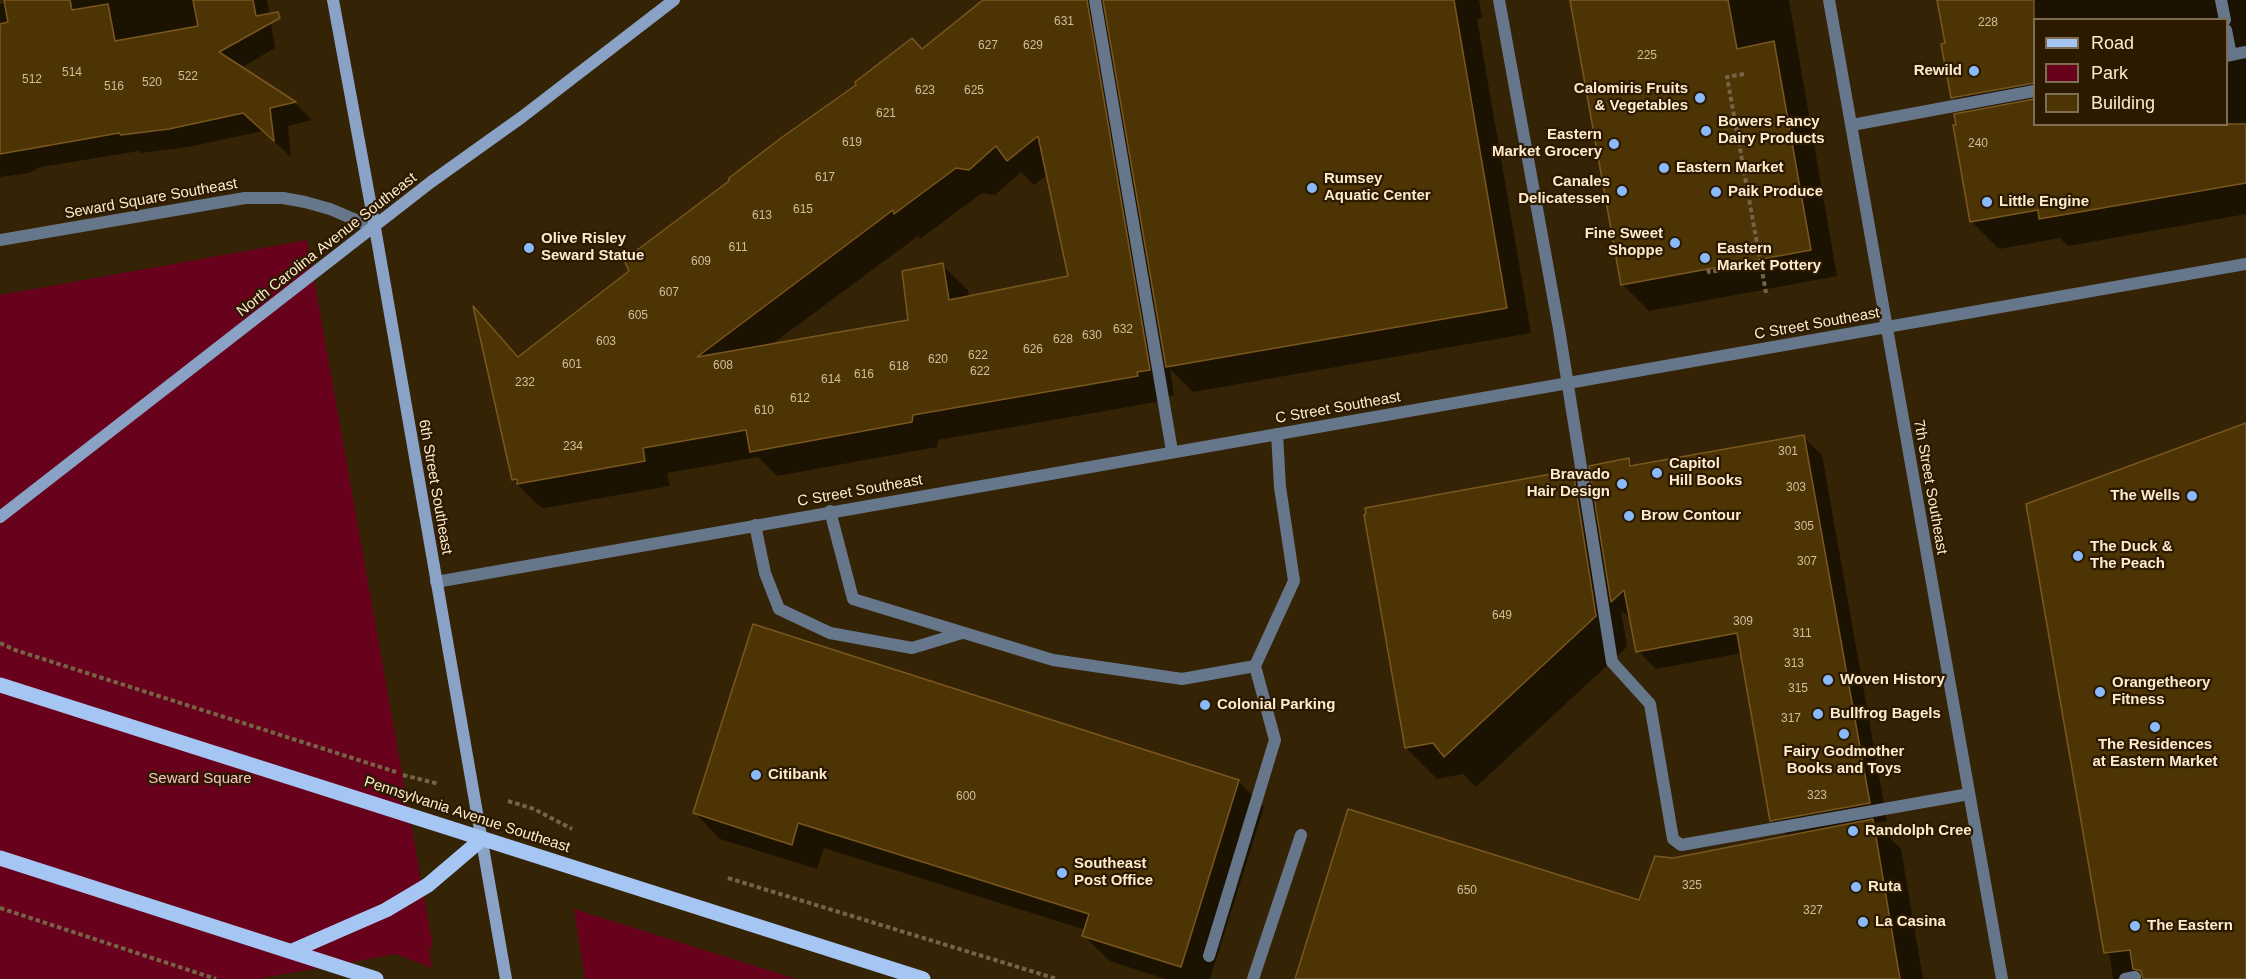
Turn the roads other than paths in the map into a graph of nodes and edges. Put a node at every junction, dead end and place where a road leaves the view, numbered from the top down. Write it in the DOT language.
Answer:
graph roads {
  1 [pos="333,0"];
  2 [pos="674,0"];
  3 [pos="1095,0"];
  4 [pos="1499,0"];
  5 [pos="1829,0"];
  6 [pos="2221,0"];
  7 [pos="2225,18"];
  8 [pos="2246,52"];
  9 [pos="2229,55"];
  10 [pos="2033,91"];
  11 [pos="1852,125"];
  12 [pos="375,228"];
  13 [pos="0,240"];
  14 [pos="2246,264"];
  15 [pos="1886,327"];
  16 [pos="1568,382"];
  17 [pos="1277,434"];
  18 [pos="1172,451"];
  19 [pos="830,512"];
  20 [pos="0,517"];
  21 [pos="755,525"];
  22 [pos="436,582"];
  23 [pos="963,633"];
  24 [pos="1255,666"];
  25 [pos="0,685"];
  26 [pos="1970,794"];
  27 [pos="1301,835"];
  28 [pos="482,839"];
  29 [pos="0,858"];
  30 [pos="292,951"];
  31 [pos="1209,956"];
  32 [pos="376,979"];
  33 [pos="506,979"];
  34 [pos="923,979"];
  35 [pos="1253,979"];
  36 [pos="2002,979"];
  1 -- 12 [label="street, 6th Street Southeast"];
  2 -- 12 [label="street, North Carolina Avenue Southeast"];
  3 -- 18 [label="street"];
  4 -- 16 [label="street"];
  5 -- 11 [label="street, 7th Street Southeast"];
  6 -- 7 [label="street"];
  8 -- 9 [label="street"];
  10 -- 11 [label="street"];
  11 -- 15 [label="street, 7th Street Southeast"];
  12 -- 13 [label="street, Seward Square Southeast"];
  12 -- 20 [label="street, North Carolina Avenue Southeast"];
  12 -- 22 [label="street, 6th Street Southeast"];
  14 -- 15 [label="street, C Street Southeast"];
  15 -- 16 [label="street, C Street Southeast"];
  15 -- 26 [label="street, 7th Street Southeast"];
  16 -- 17 [label="street, C Street Southeast"];
  16 -- 26 [label="street"];
  17 -- 18 [label="street, C Street Southeast"];
  17 -- 24 [label="street"];
  18 -- 19 [label="street, C Street Southeast"];
  19 -- 21 [label="street, C Street Southeast"];
  19 -- 23 [label="street"];
  21 -- 22 [label="street, C Street Southeast"];
  21 -- 23 [label="street"];
  22 -- 28 [label="street, 6th Street Southeast"];
  23 -- 24 [label="street"];
  24 -- 31 [label="street"];
  25 -- 28 [label="main road, Pennsylvania Avenue Southeast"];
  26 -- 36 [label="street, 7th Street Southeast"];
  27 -- 35 [label="street"];
  28 -- 30 [label="main road"];
  28 -- 33 [label="street, 6th Street Southeast"];
  28 -- 34 [label="main road, Pennsylvania Avenue Southeast"];
  29 -- 30 [label="main road"];
  30 -- 32 [label="main road"];
}
